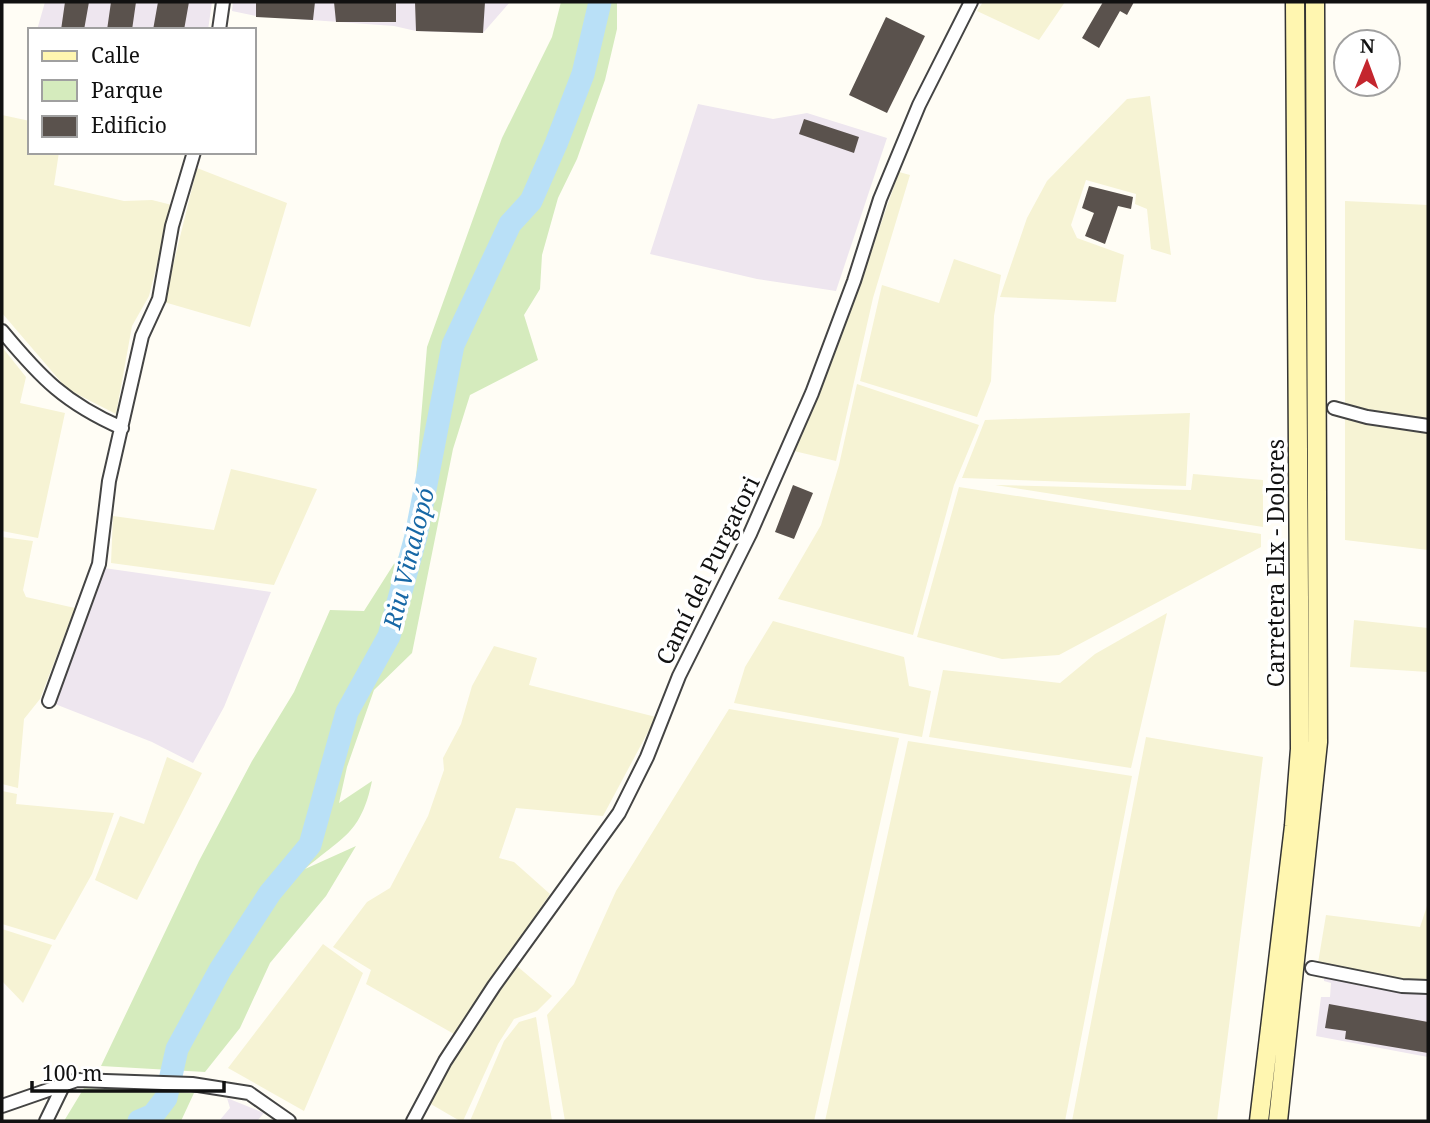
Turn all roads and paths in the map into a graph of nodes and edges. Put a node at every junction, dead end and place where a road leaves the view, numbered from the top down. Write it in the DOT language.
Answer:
graph roads {
  1 [pos="223,2"];
  2 [pos="971,2"];
  3 [pos="1295,2"];
  4 [pos="1315,2"];
  5 [pos="219,28"];
  6 [pos="193,154"];
  7 [pos="2,331"];
  8 [pos="1334,408"];
  9 [pos="1428,426"];
  10 [pos="122,428"];
  11 [pos="49,701"];
  12 [pos="1312,968"];
  13 [pos="1428,987"];
  14 [pos="64,1084"];
  15 [pos="2,1106"];
  16 [pos="46,1121"];
  17 [pos="289,1121"];
  18 [pos="413,1121"];
  19 [pos="1259,1121"];
  20 [pos="1278,1121"];
  1 -- 5 [label="street"];
  2 -- 18 [label="street, Camí del Purgatori"];
  3 -- 19 [label="main road, Carretera Elx - Dolores"];
  4 -- 20 [label="main road, Carretera Elx - Dolores"];
  6 -- 10 [label="street"];
  7 -- 10 [label="street"];
  8 -- 9 [label="street"];
  10 -- 11 [label="street"];
  12 -- 13 [label="street"];
  14 -- 15 [label="street"];
  14 -- 16 [label="street"];
  14 -- 17 [label="street"];
}
